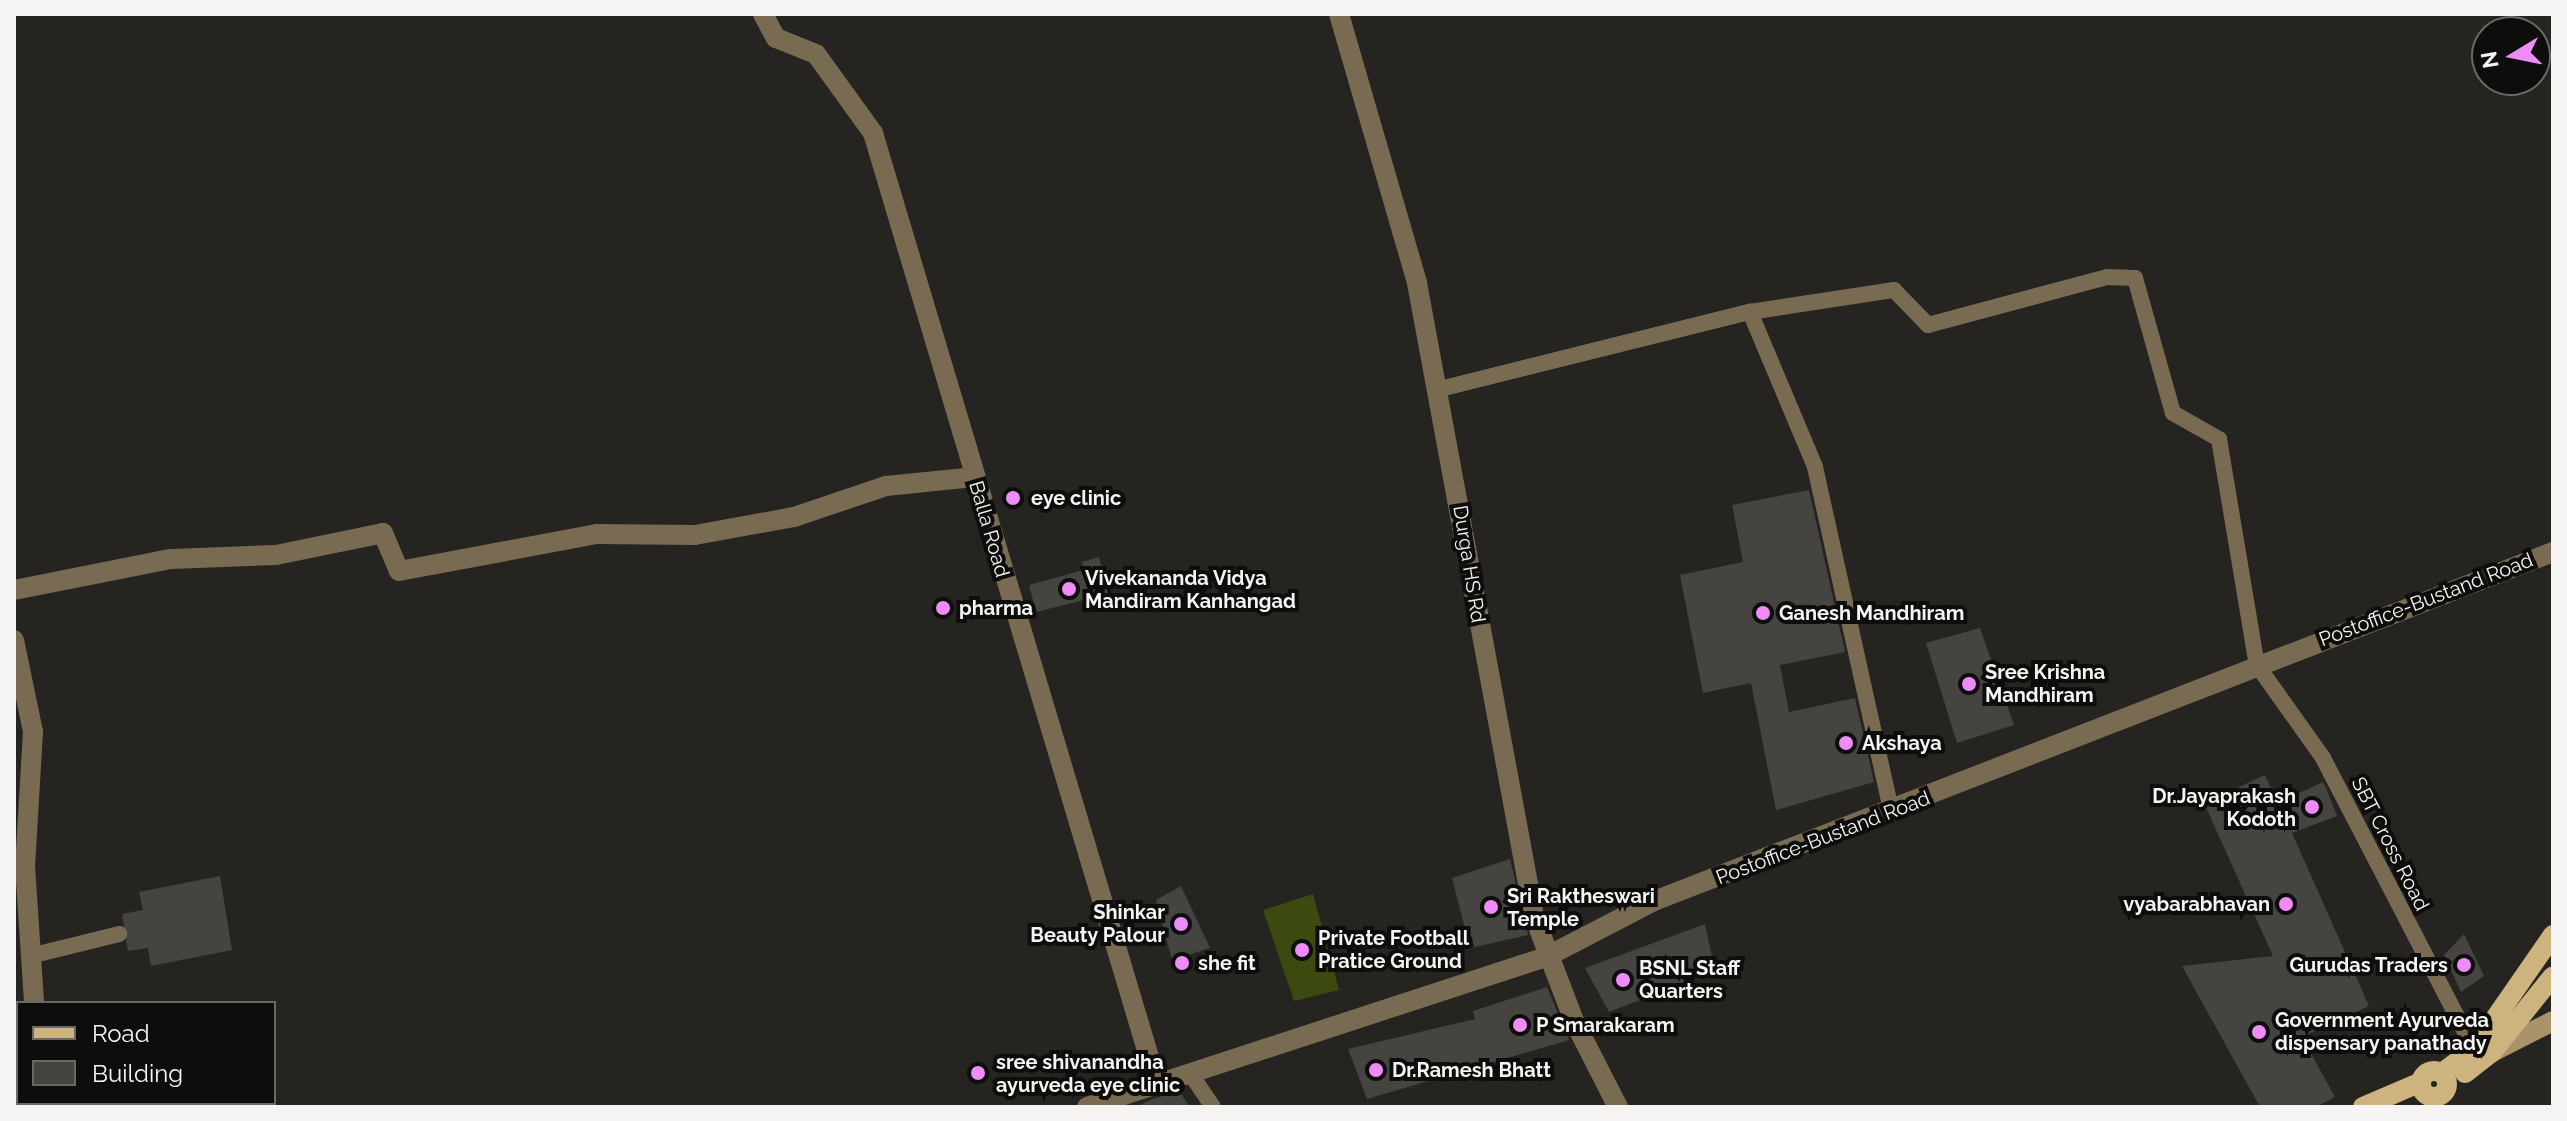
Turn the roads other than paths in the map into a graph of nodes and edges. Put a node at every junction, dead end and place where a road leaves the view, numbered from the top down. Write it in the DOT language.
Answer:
graph roads {
  1 [pos="763,14"];
  2 [pos="1339,14"];
  3 [pos="1750,312"];
  4 [pos="1436,390"];
  5 [pos="974,477"];
  6 [pos="2553,552"];
  7 [pos="14,590"];
  8 [pos="14,640"];
  9 [pos="2257,665"];
  10 [pos="1892,814"];
  11 [pos="119,934"];
  12 [pos="2553,935"];
  13 [pos="30,956"];
  14 [pos="1548,956"];
  15 [pos="2553,976"];
  16 [pos="34,1001"];
  17 [pos="2553,1021"];
  18 [pos="2482,1047"];
  19 [pos="1190,1073"];
  20 [pos="1157,1084"];
  21 [pos="2432,1089"];
  22 [pos="1087,1107"];
  23 [pos="1213,1107"];
  24 [pos="1618,1107"];
  25 [pos="2363,1107"];
  1 -- 5 [label="street, Balla Road"];
  2 -- 4 [label="street, Durga HS Rd"];
  3 -- 4 [label="street"];
  3 -- 9 [label="street"];
  3 -- 10 [label="street"];
  4 -- 14 [label="street, Durga HS Rd"];
  5 -- 7 [label="street"];
  5 -- 20 [label="street, Balla Road"];
  6 -- 9 [label="street, Postoffice-Bustand Road"];
  8 -- 13 [label="street"];
  9 -- 10 [label="street, Postoffice-Bustand Road"];
  9 -- 18 [label="street, SBT Cross Road"];
  10 -- 14 [label="street, Postoffice-Bustand Road"];
  11 -- 13 [label="street"];
  12 -- 18 [label="main road"];
  13 -- 16 [label="street"];
  14 -- 19 [label="street, Postoffice-Bustand Road"];
  14 -- 24 [label="street, Durga HS Rd"];
  15 -- 18 [label="main road"];
  17 -- 18 [label="main road"];
  18 -- 21 [label="main road"];
  19 -- 20 [label="street, Postoffice-Bustand Road"];
  19 -- 23 [label="street"];
  20 -- 22 [label="street, Postoffice-Bustand Road"];
  21 -- 25 [label="main road"];
}
